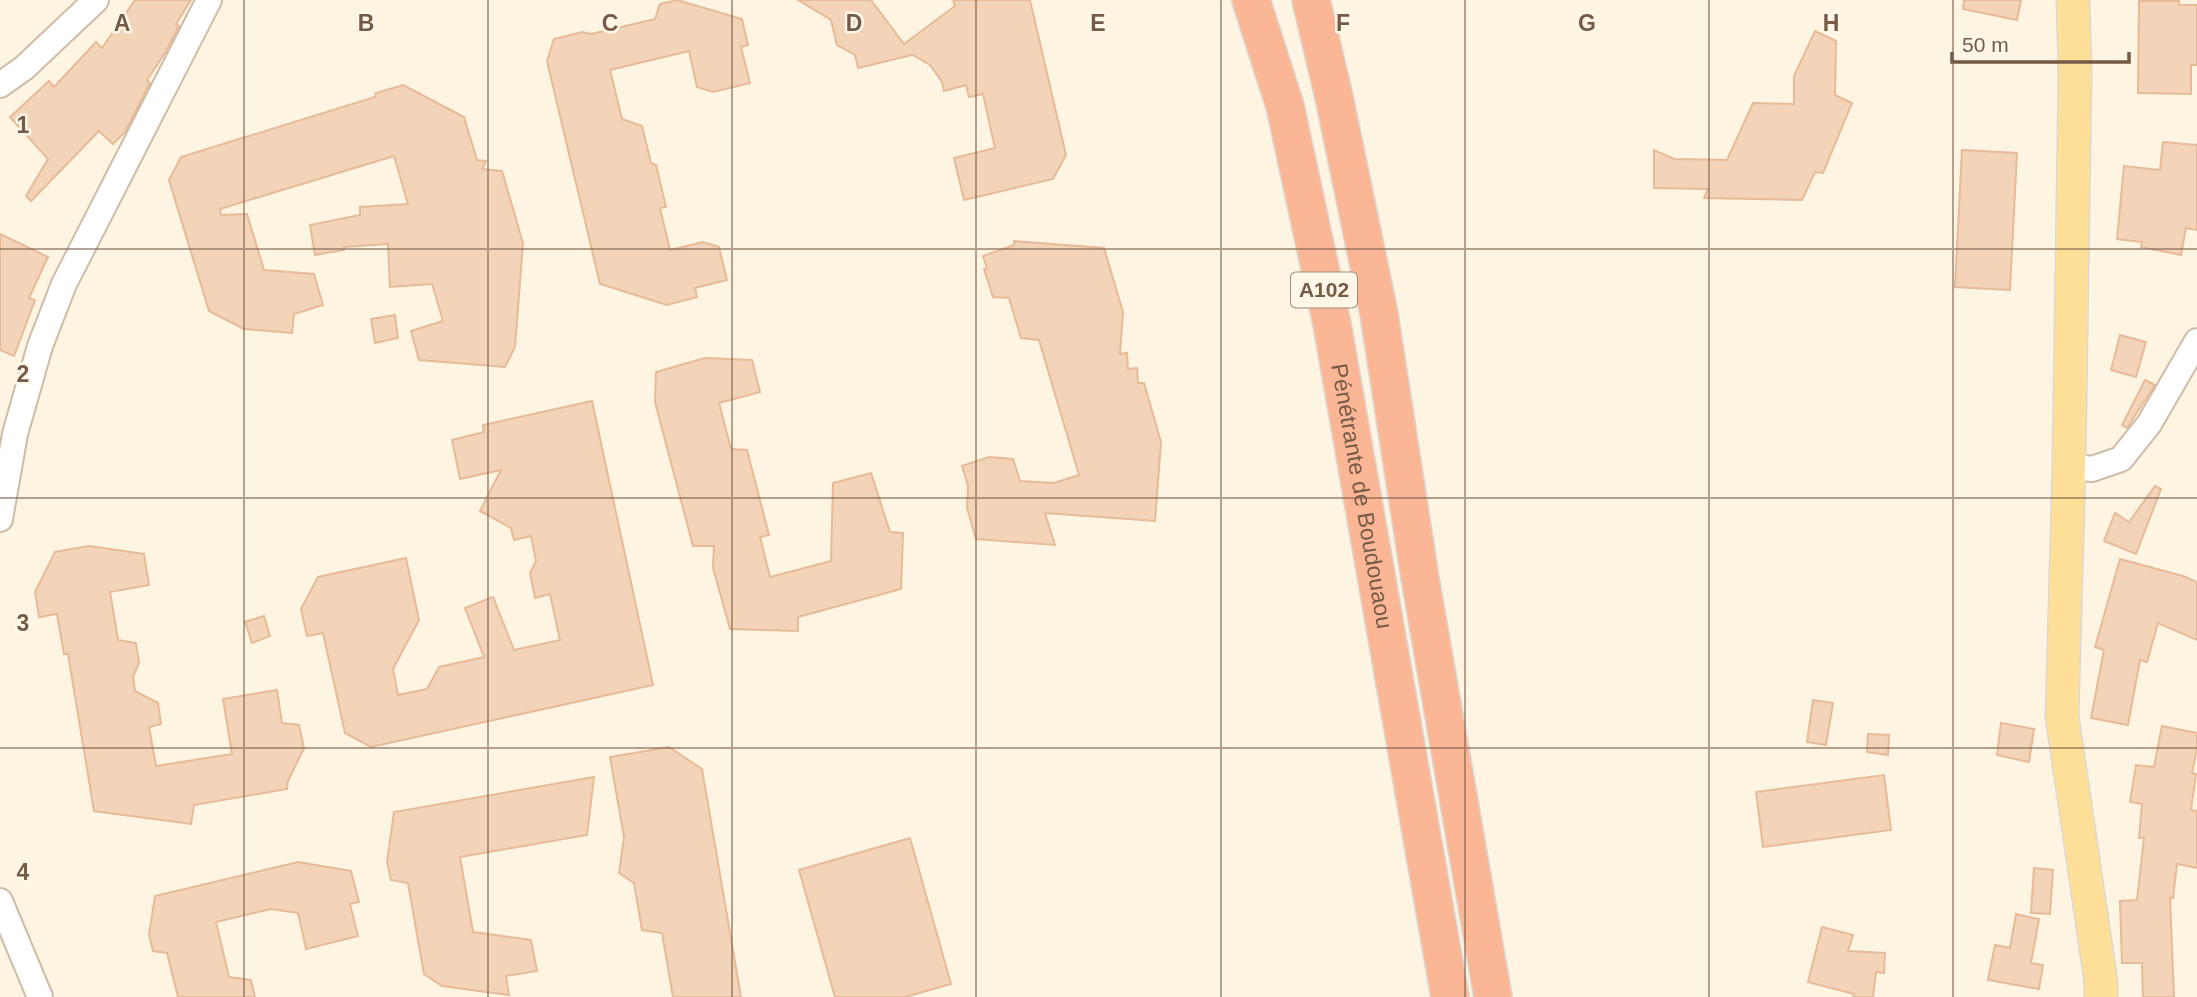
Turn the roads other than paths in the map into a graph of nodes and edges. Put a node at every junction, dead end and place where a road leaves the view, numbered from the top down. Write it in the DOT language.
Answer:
graph roads {
  1 [pos="96,0"];
  2 [pos="209,0"];
  3 [pos="1251,0"];
  4 [pos="1311,0"];
  5 [pos="2073,0"];
  6 [pos="0,85"];
  7 [pos="2197,341"];
  8 [pos="2069,466"];
  9 [pos="0,519"];
  10 [pos="0,901"];
  11 [pos="40,997"];
  12 [pos="1450,997"];
  13 [pos="1493,997"];
  14 [pos="2101,997"];
  1 -- 6 [label="street"];
  2 -- 9 [label="street"];
  3 -- 12 [label="highway, Pénétrante de Boudouaou / A102"];
  4 -- 13 [label="highway, Pénétrante de Boudouaou / A102"];
  5 -- 8 [label="main road"];
  7 -- 8 [label="street"];
  8 -- 14 [label="main road"];
  10 -- 11 [label="street"];
}
